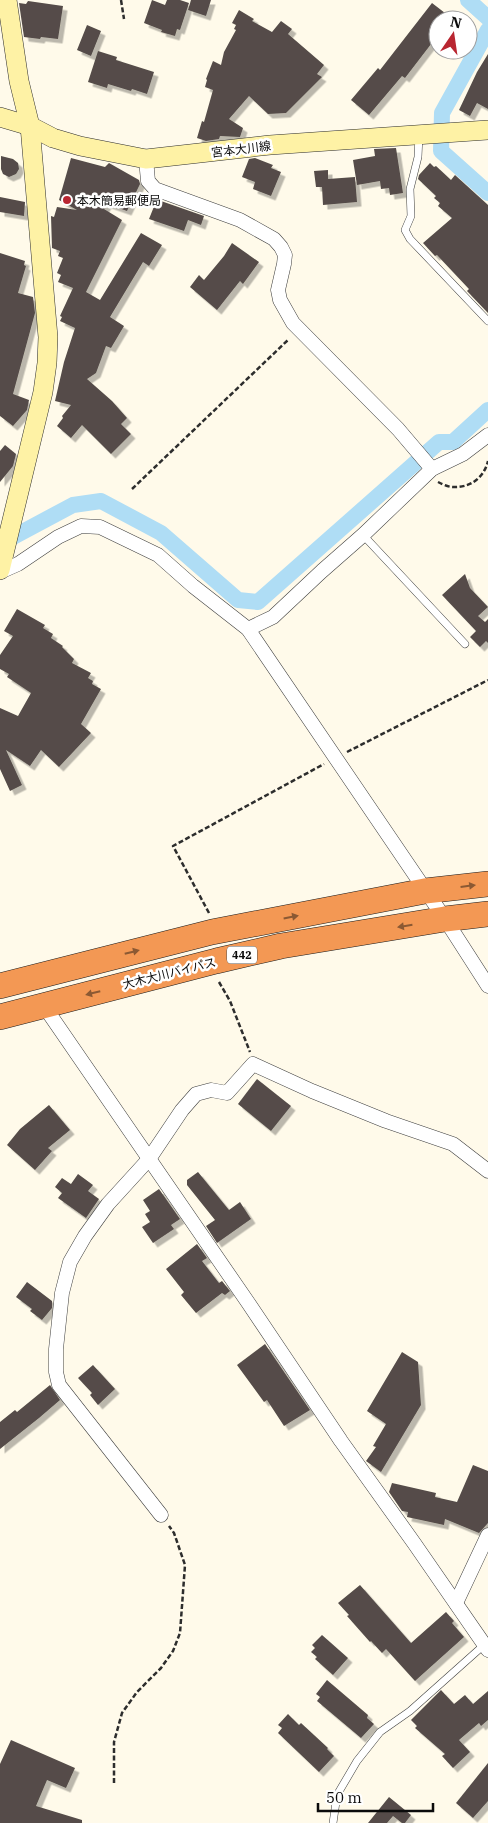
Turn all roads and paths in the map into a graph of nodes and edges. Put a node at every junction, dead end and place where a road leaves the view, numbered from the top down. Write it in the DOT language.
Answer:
graph roads {
  1 [pos="7,0"];
  2 [pos="122,0"];
  3 [pos="124,20"];
  4 [pos="0,117"];
  5 [pos="30,126"];
  6 [pos="488,130"];
  7 [pos="419,135"];
  8 [pos="146,159"];
  9 [pos="488,321"];
  10 [pos="300,329"];
  11 [pos="488,435"];
  12 [pos="488,461"];
  13 [pos="427,469"];
  14 [pos="132,489"];
  15 [pos="363,535"];
  16 [pos="1,567"];
  17 [pos="248,629"];
  18 [pos="465,644"];
  19 [pos="488,680"];
  20 [pos="336,757"];
  21 [pos="488,884"];
  22 [pos="425,891"];
  23 [pos="488,914"];
  24 [pos="445,919"];
  25 [pos="212,932"];
  26 [pos="216,961"];
  27 [pos="0,986"];
  28 [pos="488,986"];
  29 [pos="44,1006"];
  30 [pos="0,1017"];
  31 [pos="253,1064"];
  32 [pos="149,1159"];
  33 [pos="488,1171"];
  34 [pos="161,1515"];
  35 [pos="488,1535"];
  36 [pos="456,1603"];
  37 [pos="486,1647"];
  38 [pos="114,1783"];
  39 [pos="333,1823"];
  1 -- 5 [label="street"];
  2 -- 3 [label="path"];
  4 -- 5 [label="street, 宮本大川線"];
  5 -- 8 [label="street, 宮本大川線"];
  5 -- 16 [label="street"];
  6 -- 7 [label="street, 宮本大川線"];
  7 -- 8 [label="street, 宮本大川線"];
  7 -- 9 [label="lane"];
  8 -- 10 [label="street"];
  10 -- 13 [label="street"];
  10 -- 14 [label="path"];
  11 -- 13 [label="street"];
  12 -- 13 [label="path"];
  13 -- 15 [label="street"];
  15 -- 17 [label="street"];
  15 -- 18 [label="lane"];
  16 -- 17 [label="street"];
  17 -- 20 [label="street"];
  19 -- 20 [label="path"];
  20 -- 22 [label="street"];
  20 -- 25 [label="path"];
  22 -- 21 [label="highway, 442, one-way"];
  22 -- 24 [label="street"];
  25 -- 22 [label="highway, 442, one-way"];
  23 -- 24 [label="highway, 大木大川バイパス / 442"];
  24 -- 26 [label="highway, 大木大川バイパス / 442, one-way"];
  24 -- 28 [label="street"];
  27 -- 25 [label="highway, 442, one-way"];
  26 -- 29 [label="highway, 大木大川バイパス / 442, one-way"];
  26 -- 31 [label="path"];
  29 -- 30 [label="highway, 大木大川バイパス / 442"];
  29 -- 32 [label="street"];
  31 -- 32 [label="street"];
  31 -- 33 [label="street"];
  32 -- 34 [label="street"];
  32 -- 36 [label="street"];
  34 -- 38 [label="path"];
  35 -- 36 [label="street"];
  36 -- 37 [label="street"];
  37 -- 39 [label="lane"];
}
